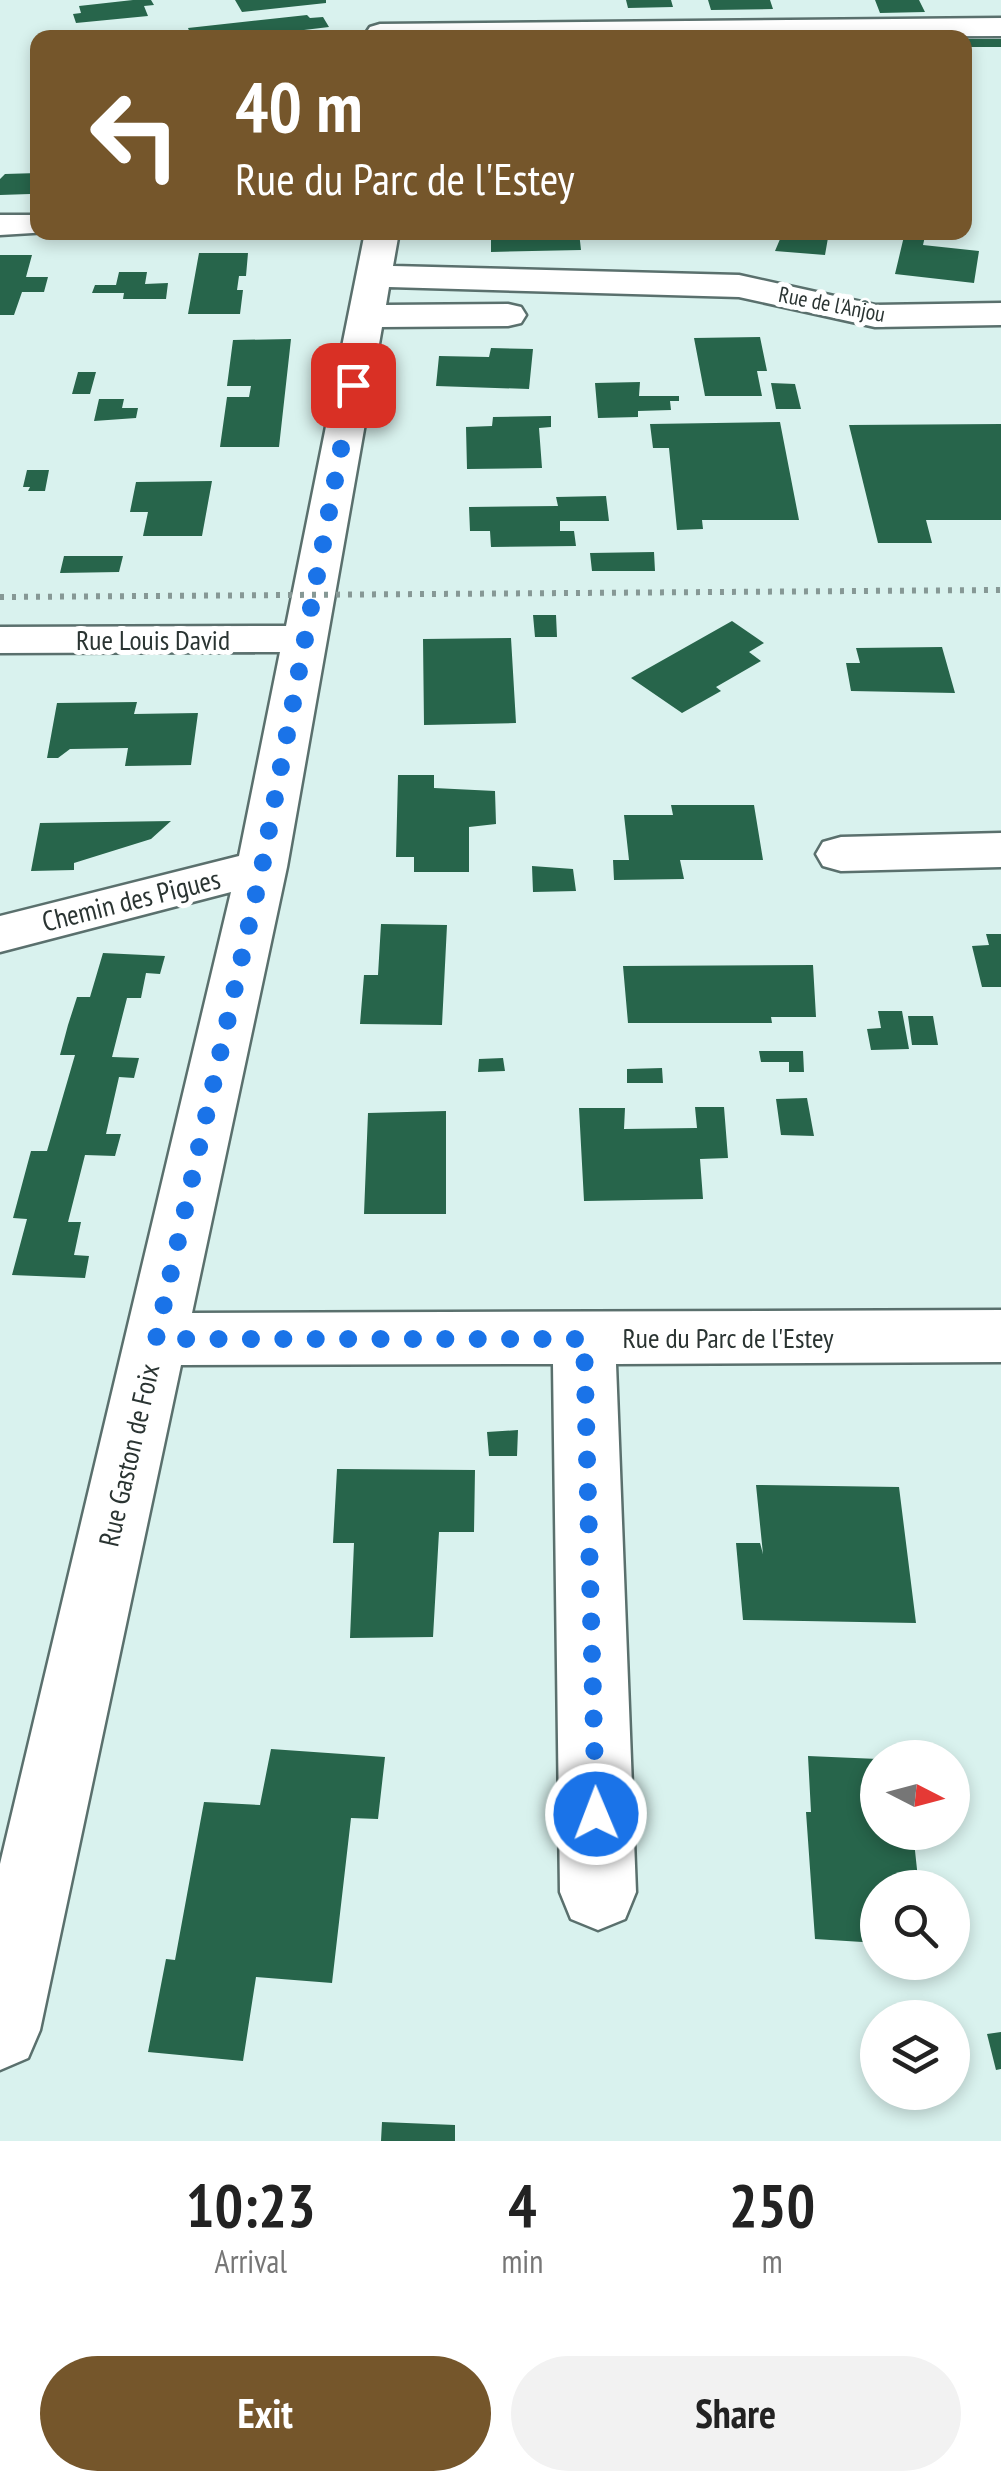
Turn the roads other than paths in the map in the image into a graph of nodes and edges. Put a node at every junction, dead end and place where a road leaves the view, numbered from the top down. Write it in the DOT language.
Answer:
graph roads {
  1 [pos="376,0"];
  2 [pos="1001,27"];
  3 [pos="379,30"];
  4 [pos="768,30"];
  5 [pos="30,224"];
  6 [pos="0,225"];
  7 [pos="373,275"];
  8 [pos="1001,314"];
  9 [pos="305,639"];
  10 [pos="0,640"];
  11 [pos="1001,850"];
  12 [pos="841,854"];
  13 [pos="262,867"];
  14 [pos="0,934"];
  15 [pos="1001,1336"];
  16 [pos="156,1339"];
  17 [pos="584,1339"];
  18 [pos="598,1892"];
  19 [pos="0,2030"];
  1 -- 3 [label="street"];
  2 -- 4 [label="street"];
  5 -- 6 [label="street"];
  7 -- 8 [label="street, Rue de l'Anjou"];
  7 -- 9 [label="street, Rue Gaston de Foix"];
  9 -- 10 [label="street, Rue Louis David"];
  9 -- 13 [label="street, Rue Gaston de Foix"];
  11 -- 12 [label="street"];
  13 -- 14 [label="street, Chemin des Pigues"];
  13 -- 16 [label="street, Rue Gaston de Foix"];
  15 -- 17 [label="street, Rue du Parc de l'Estey"];
  16 -- 17 [label="street, Rue du Parc de l'Estey"];
  16 -- 19 [label="street, Rue Gaston de Foix"];
  17 -- 18 [label="street"];
}
